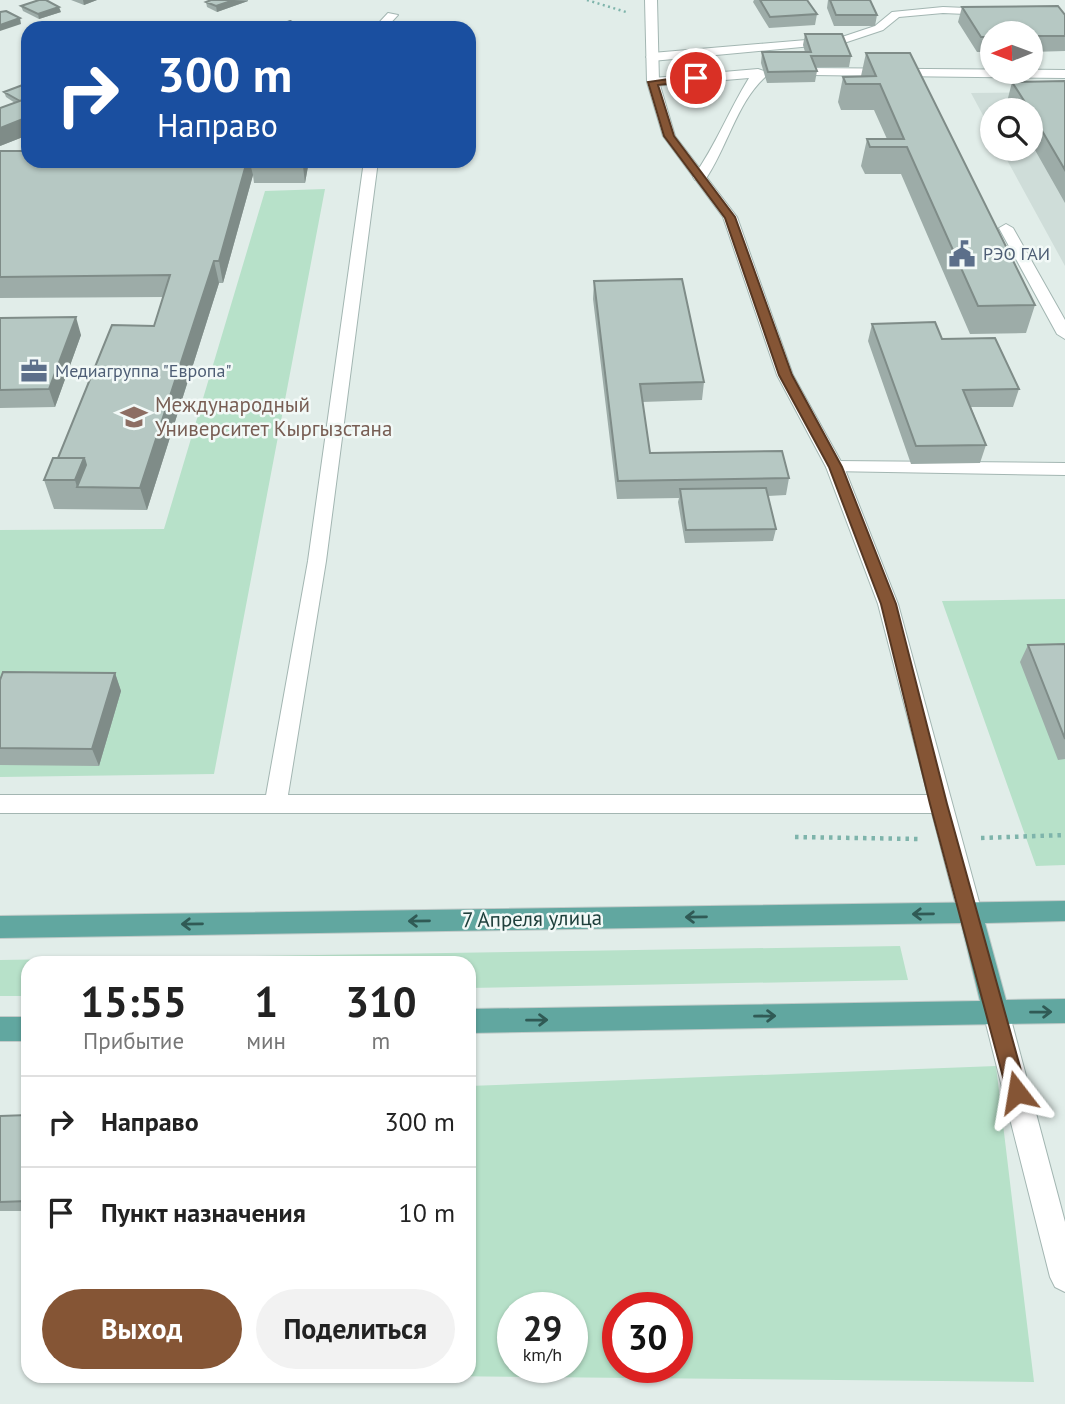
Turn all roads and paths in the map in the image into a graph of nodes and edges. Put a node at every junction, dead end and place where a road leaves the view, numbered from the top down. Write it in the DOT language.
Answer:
graph roads {
  1 [pos="587,0"];
  2 [pos="651,0"];
  3 [pos="999,13"];
  4 [pos="392,15"];
  5 [pos="651,20"];
  6 [pos="386,21"];
  7 [pos="652,57"];
  8 [pos="811,71"];
  9 [pos="1065,74"];
  10 [pos="653,82"];
  11 [pos="371,168"];
  12 [pos="700,177"];
  13 [pos="1006,228"];
  14 [pos="1065,334"];
  15 [pos="835,467"];
  16 [pos="1065,469"];
  17 [pos="276,802"];
  18 [pos="0,804"];
  19 [pos="938,804"];
  20 [pos="1065,835"];
  21 [pos="949,839"];
  22 [pos="1065,911"];
  23 [pos="970,913"];
  24 [pos="0,927"];
  25 [pos="1065,1011"];
  26 [pos="996,1012"];
  27 [pos="476,1021"];
  28 [pos="21,1028"];
  29 [pos="0,1029"];
  30 [pos="1065,1277"];
  1 -- 5 [label="path"];
  2 -- 5 [label="street"];
  3 -- 7 [label="street"];
  4 -- 6 [label="street"];
  5 -- 7 [label="street"];
  7 -- 10 [label="street"];
  8 -- 9 [label="street"];
  10 -- 12 [label="street"];
  10 -- 12 [label="street"];
  11 -- 17 [label="street"];
  12 -- 15 [label="street"];
  13 -- 14 [label="street"];
  15 -- 16 [label="street"];
  15 -- 19 [label="street"];
  17 -- 18 [label="street"];
  17 -- 19 [label="street"];
  19 -- 21 [label="street"];
  20 -- 21 [label="path"];
  21 -- 23 [label="street"];
  22 -- 23 [label="main road, 7 Апреля улица"];
  23 -- 24 [label="main road, 7 Апреля улица, one-way"];
  23 -- 26 [label="main road"];
  26 -- 25 [label="main road, one-way"];
  27 -- 26 [label="main road, one-way"];
  26 -- 30 [label="street"];
  28 -- 29 [label="main road"];
}
